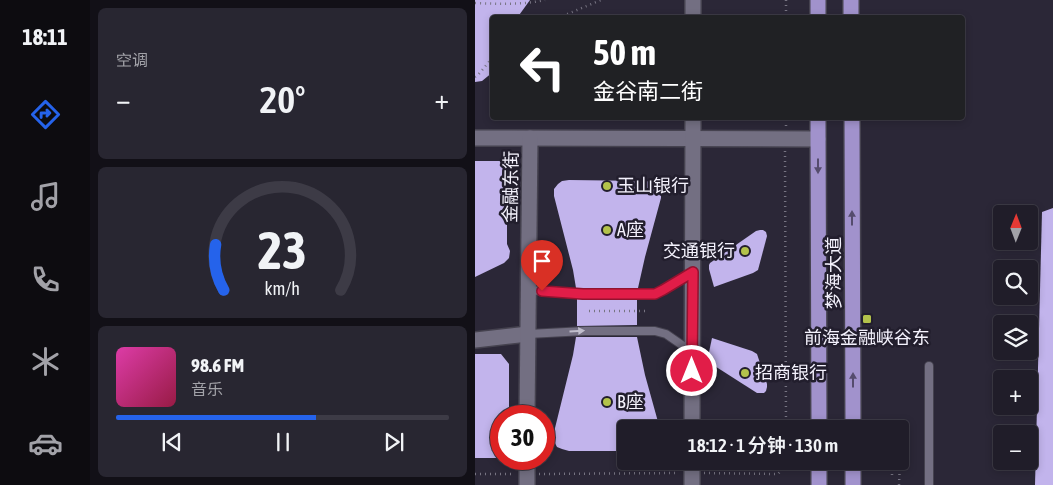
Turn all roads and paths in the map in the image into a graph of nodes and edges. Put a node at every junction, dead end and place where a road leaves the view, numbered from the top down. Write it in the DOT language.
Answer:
graph roads {
  1 [pos="545,0"];
  2 [pos="601,0"];
  3 [pos="693,0"];
  4 [pos="786,0"];
  5 [pos="818,0"];
  6 [pos="851,0"];
  7 [pos="475,2"];
  8 [pos="565,15"];
  9 [pos="693,15"];
  10 [pos="786,15"];
  11 [pos="818,15"];
  12 [pos="851,15"];
  13 [pos="490,61"];
  14 [pos="475,77"];
  15 [pos="693,120"];
  16 [pos="786,120"];
  17 [pos="818,120"];
  18 [pos="852,120"];
  19 [pos="475,138"];
  20 [pos="530,138"];
  21 [pos="693,139"];
  22 [pos="785,139"];
  23 [pos="818,140"];
  24 [pos="693,272"];
  25 [pos="529,290"];
  26 [pos="589,311"];
  27 [pos="649,311"];
  28 [pos="528,334"];
  29 [pos="475,340"];
  30 [pos="692,352"];
  31 [pos="929,366"];
  32 [pos="527,405"];
  33 [pos="692,420"];
  34 [pos="786,420"];
  35 [pos="819,420"];
  36 [pos="853,420"];
  37 [pos="782,470"];
  38 [pos="819,470"];
  39 [pos="853,470"];
  40 [pos="892,470"];
  41 [pos="900,470"];
  42 [pos="692,473"];
  43 [pos="475,474"];
  44 [pos="892,475"];
  45 [pos="527,480"];
  46 [pos="819,485"];
  47 [pos="853,485"];
  48 [pos="899,485"];
  49 [pos="929,485"];
  1 -- 7 [label="path"];
  2 -- 8 [label="path"];
  3 -- 9 [label="street"];
  4 -- 10 [label="path"];
  5 -- 11 [label="main road"];
  6 -- 12 [label="main road"];
  13 -- 14 [label="path"];
  15 -- 21 [label="street"];
  16 -- 22 [label="path"];
  17 -- 23 [label="main road, 梦海大道"];
  36 -- 18 [label="main road, 梦海大道, one-way"];
  19 -- 20 [label="street"];
  20 -- 21 [label="street"];
  20 -- 25 [label="street, 金融东街"];
  21 -- 22 [label="street"];
  21 -- 24 [label="street"];
  22 -- 23 [label="street"];
  22 -- 34 [label="path"];
  23 -- 35 [label="main road, 梦海大道, one-way"];
  24 -- 25 [label="lane"];
  24 -- 30 [label="street"];
  25 -- 28 [label="street, 金融东街"];
  26 -- 27 [label="path"];
  28 -- 29 [label="street"];
  28 -- 30 [label="lane, one-way"];
  28 -- 32 [label="street, 金融东街"];
  30 -- 33 [label="street"];
  31 -- 49 [label="lane"];
  37 -- 42 [label="path"];
  38 -- 46 [label="main road"];
  39 -- 47 [label="main road"];
  40 -- 44 [label="path"];
  41 -- 48 [label="path"];
  42 -- 45 [label="path"];
  43 -- 45 [label="path"];
}
